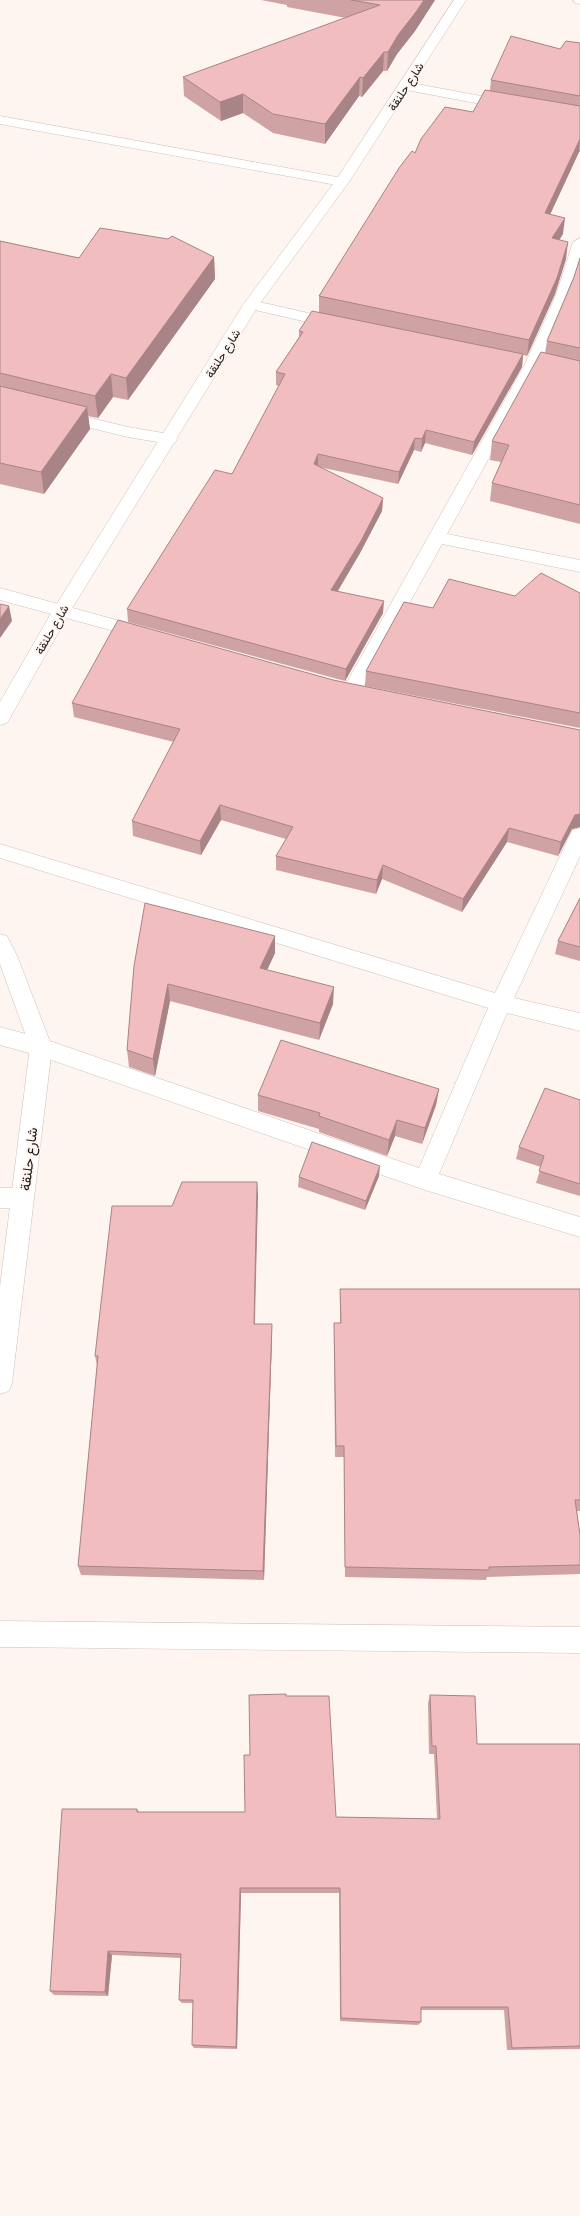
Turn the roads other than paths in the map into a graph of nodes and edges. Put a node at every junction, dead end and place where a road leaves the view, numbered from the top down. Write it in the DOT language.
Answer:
graph roads {
  1 [pos="460,0"];
  2 [pos="406,86"];
  3 [pos="520,107"];
  4 [pos="0,120"];
  5 [pos="342,182"];
  6 [pos="580,242"];
  7 [pos="251,306"];
  8 [pos="353,327"];
  9 [pos="0,401"];
  10 [pos="169,439"];
  11 [pos="436,537"];
  12 [pos="580,566"];
  13 [pos="0,594"];
  14 [pos="62,610"];
  15 [pos="160,638"];
  16 [pos="333,687"];
  17 [pos="0,718"];
  18 [pos="580,835"];
  19 [pos="0,851"];
  20 [pos="0,942"];
  21 [pos="502,1003"];
  22 [pos="580,1022"];
  23 [pos="0,1036"];
  24 [pos="40,1047"];
  25 [pos="425,1180"];
  26 [pos="0,1198"];
  27 [pos="23,1198"];
  28 [pos="580,1227"];
  29 [pos="0,1383"];
  30 [pos="0,1634"];
  31 [pos="580,1640"];
  1 -- 2 [label="street, شارع حلنقة"];
  2 -- 3 [label="street"];
  2 -- 5 [label="street, شارع حلنقة"];
  4 -- 5 [label="street"];
  5 -- 7 [label="street, شارع حلنقة"];
  6 -- 11 [label="street"];
  7 -- 8 [label="street"];
  7 -- 10 [label="street, شارع حلنقة"];
  9 -- 10 [label="street"];
  10 -- 14 [label="street, شارع حلنقة"];
  11 -- 12 [label="street"];
  11 -- 16 [label="street"];
  13 -- 14 [label="street"];
  14 -- 15 [label="street"];
  14 -- 17 [label="street, شارع حلنقة"];
  18 -- 21 [label="street"];
  19 -- 21 [label="street"];
  20 -- 24 [label="street, شارع حلنقة"];
  21 -- 22 [label="street"];
  21 -- 25 [label="street"];
  23 -- 24 [label="street"];
  24 -- 25 [label="street"];
  24 -- 27 [label="street, شارع حلنقة"];
  25 -- 28 [label="street"];
  26 -- 27 [label="street"];
  27 -- 29 [label="street, شارع حلنقة"];
  30 -- 31 [label="street"];
}
